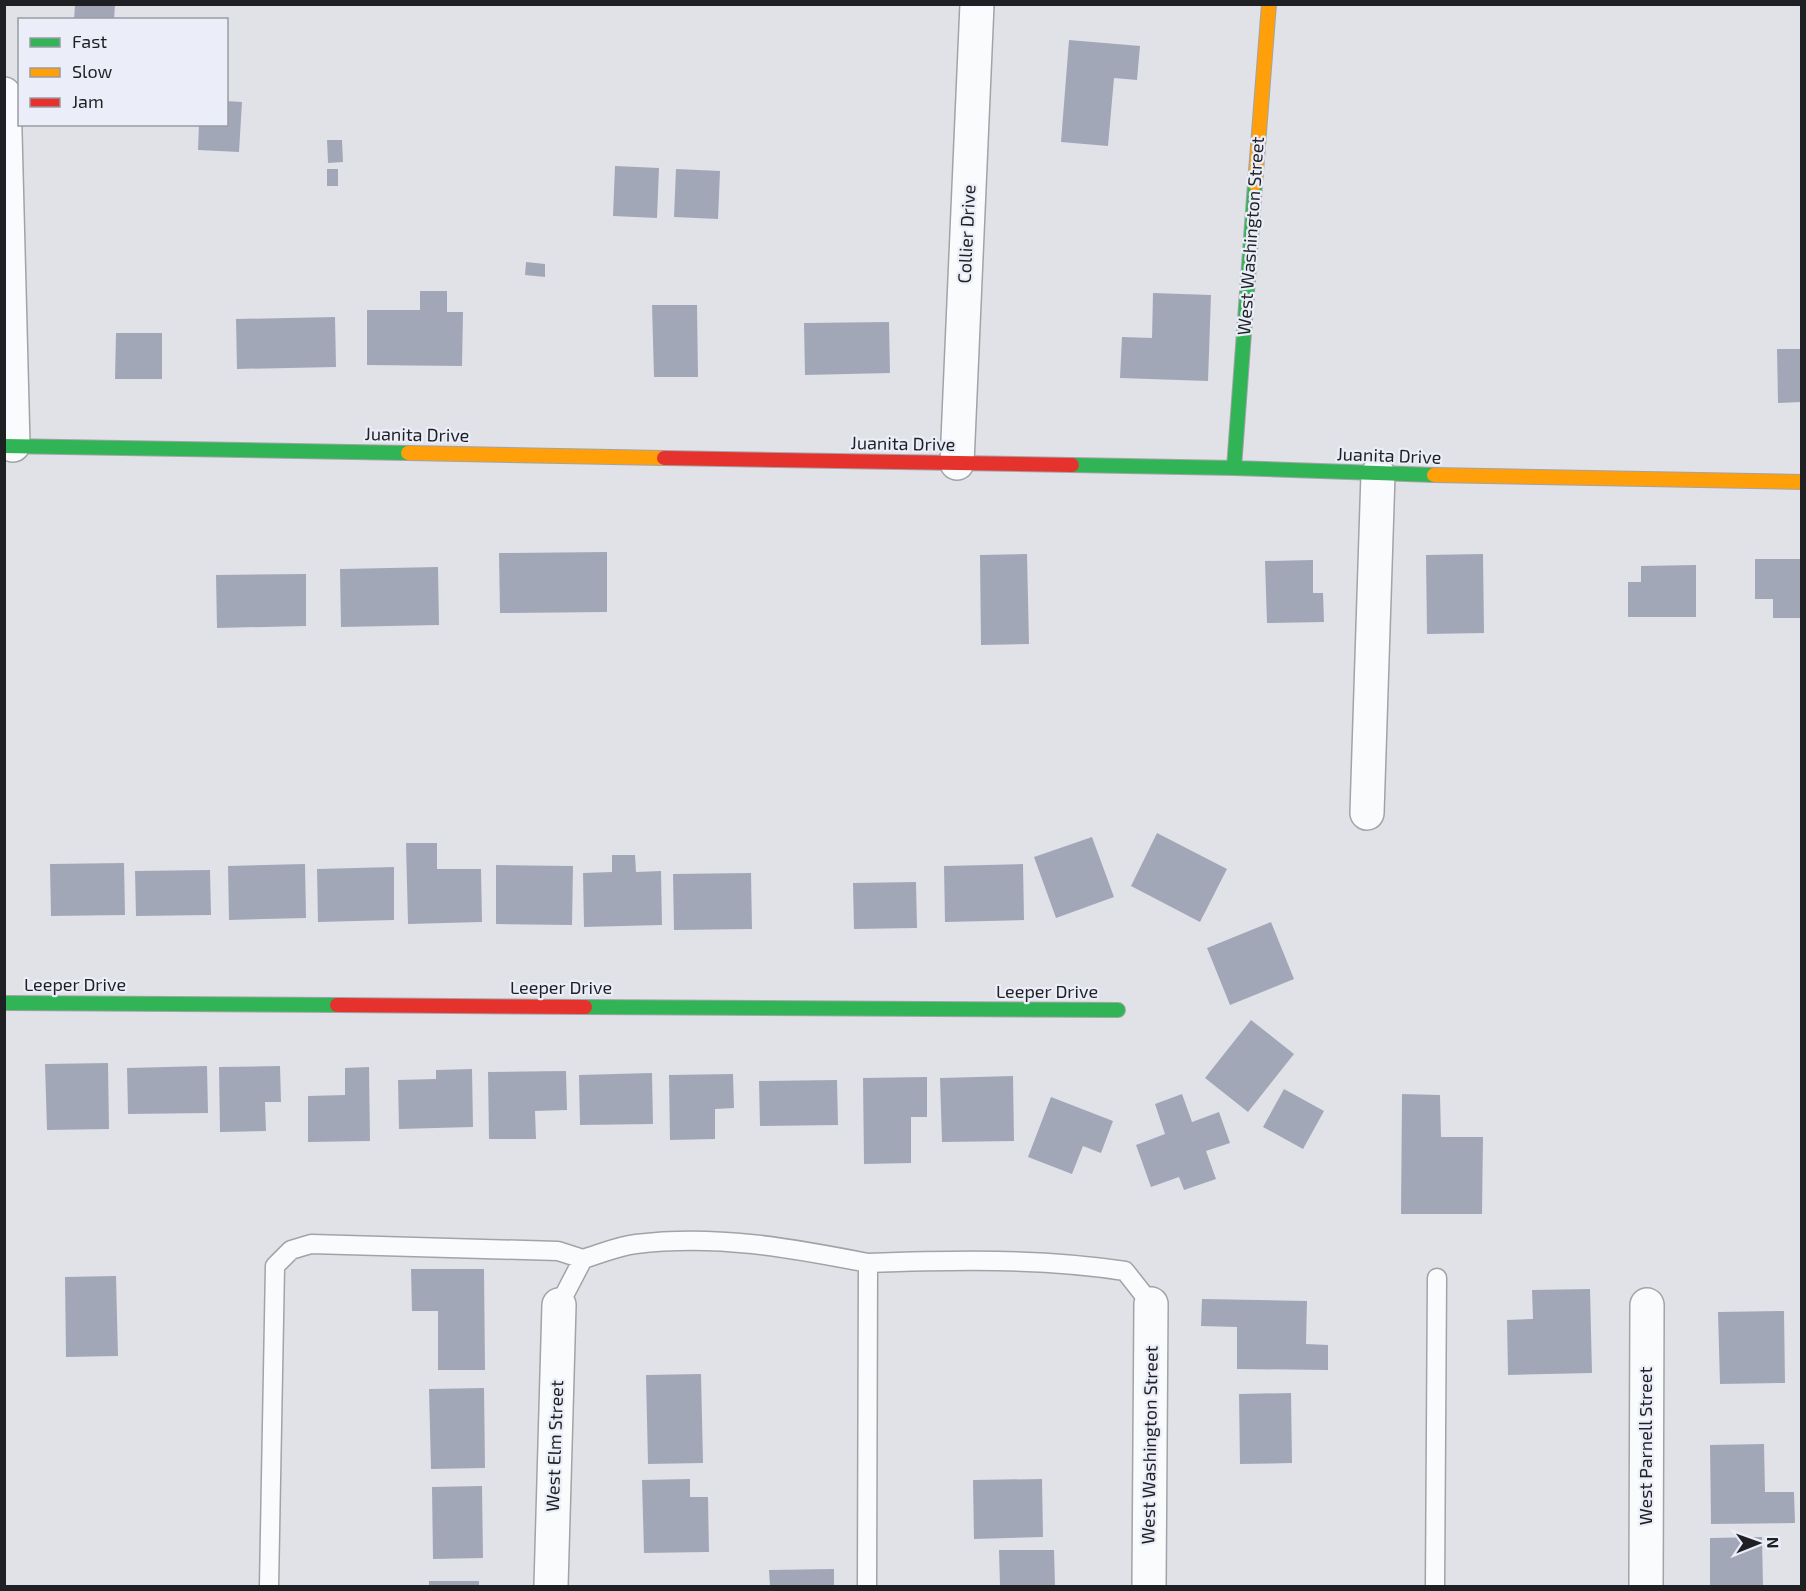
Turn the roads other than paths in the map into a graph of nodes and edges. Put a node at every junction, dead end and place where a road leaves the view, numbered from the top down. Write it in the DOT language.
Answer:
graph roads {
  1 [pos="978,4"];
  2 [pos="1269,4"];
  3 [pos="4,94"];
  4 [pos="9,446"];
  5 [pos="957,463"];
  6 [pos="1234,468"];
  7 [pos="1378,474"];
  8 [pos="1802,482"];
  9 [pos="1367,813"];
  10 [pos="4,1003"];
  11 [pos="1118,1010"];
  12 [pos="583,1259"];
  13 [pos="868,1263"];
  14 [pos="1437,1278"];
  15 [pos="1152,1304"];
  16 [pos="559,1305"];
  17 [pos="1647,1305"];
  18 [pos="269,1587"];
  19 [pos="551,1587"];
  20 [pos="867,1587"];
  21 [pos="1149,1587"];
  22 [pos="1435,1587"];
  23 [pos="1646,1587"];
  1 -- 5 [label="street, Collier Drive"];
  2 -- 6 [label="street, West Washington Street"];
  3 -- 4 [label="street"];
  4 -- 5 [label="street, Juanita Drive"];
  5 -- 6 [label="street, Juanita Drive"];
  6 -- 7 [label="street, Juanita Drive"];
  7 -- 8 [label="street, Juanita Drive"];
  7 -- 9 [label="street"];
  10 -- 11 [label="street, Leeper Drive"];
  12 -- 13 [label="lane"];
  12 -- 16 [label="lane"];
  12 -- 18 [label="lane"];
  13 -- 15 [label="lane"];
  13 -- 20 [label="lane"];
  14 -- 22 [label="lane"];
  15 -- 21 [label="street, West Washington Street"];
  16 -- 19 [label="street, West Elm Street"];
  17 -- 23 [label="street, West Parnell Street"];
}
